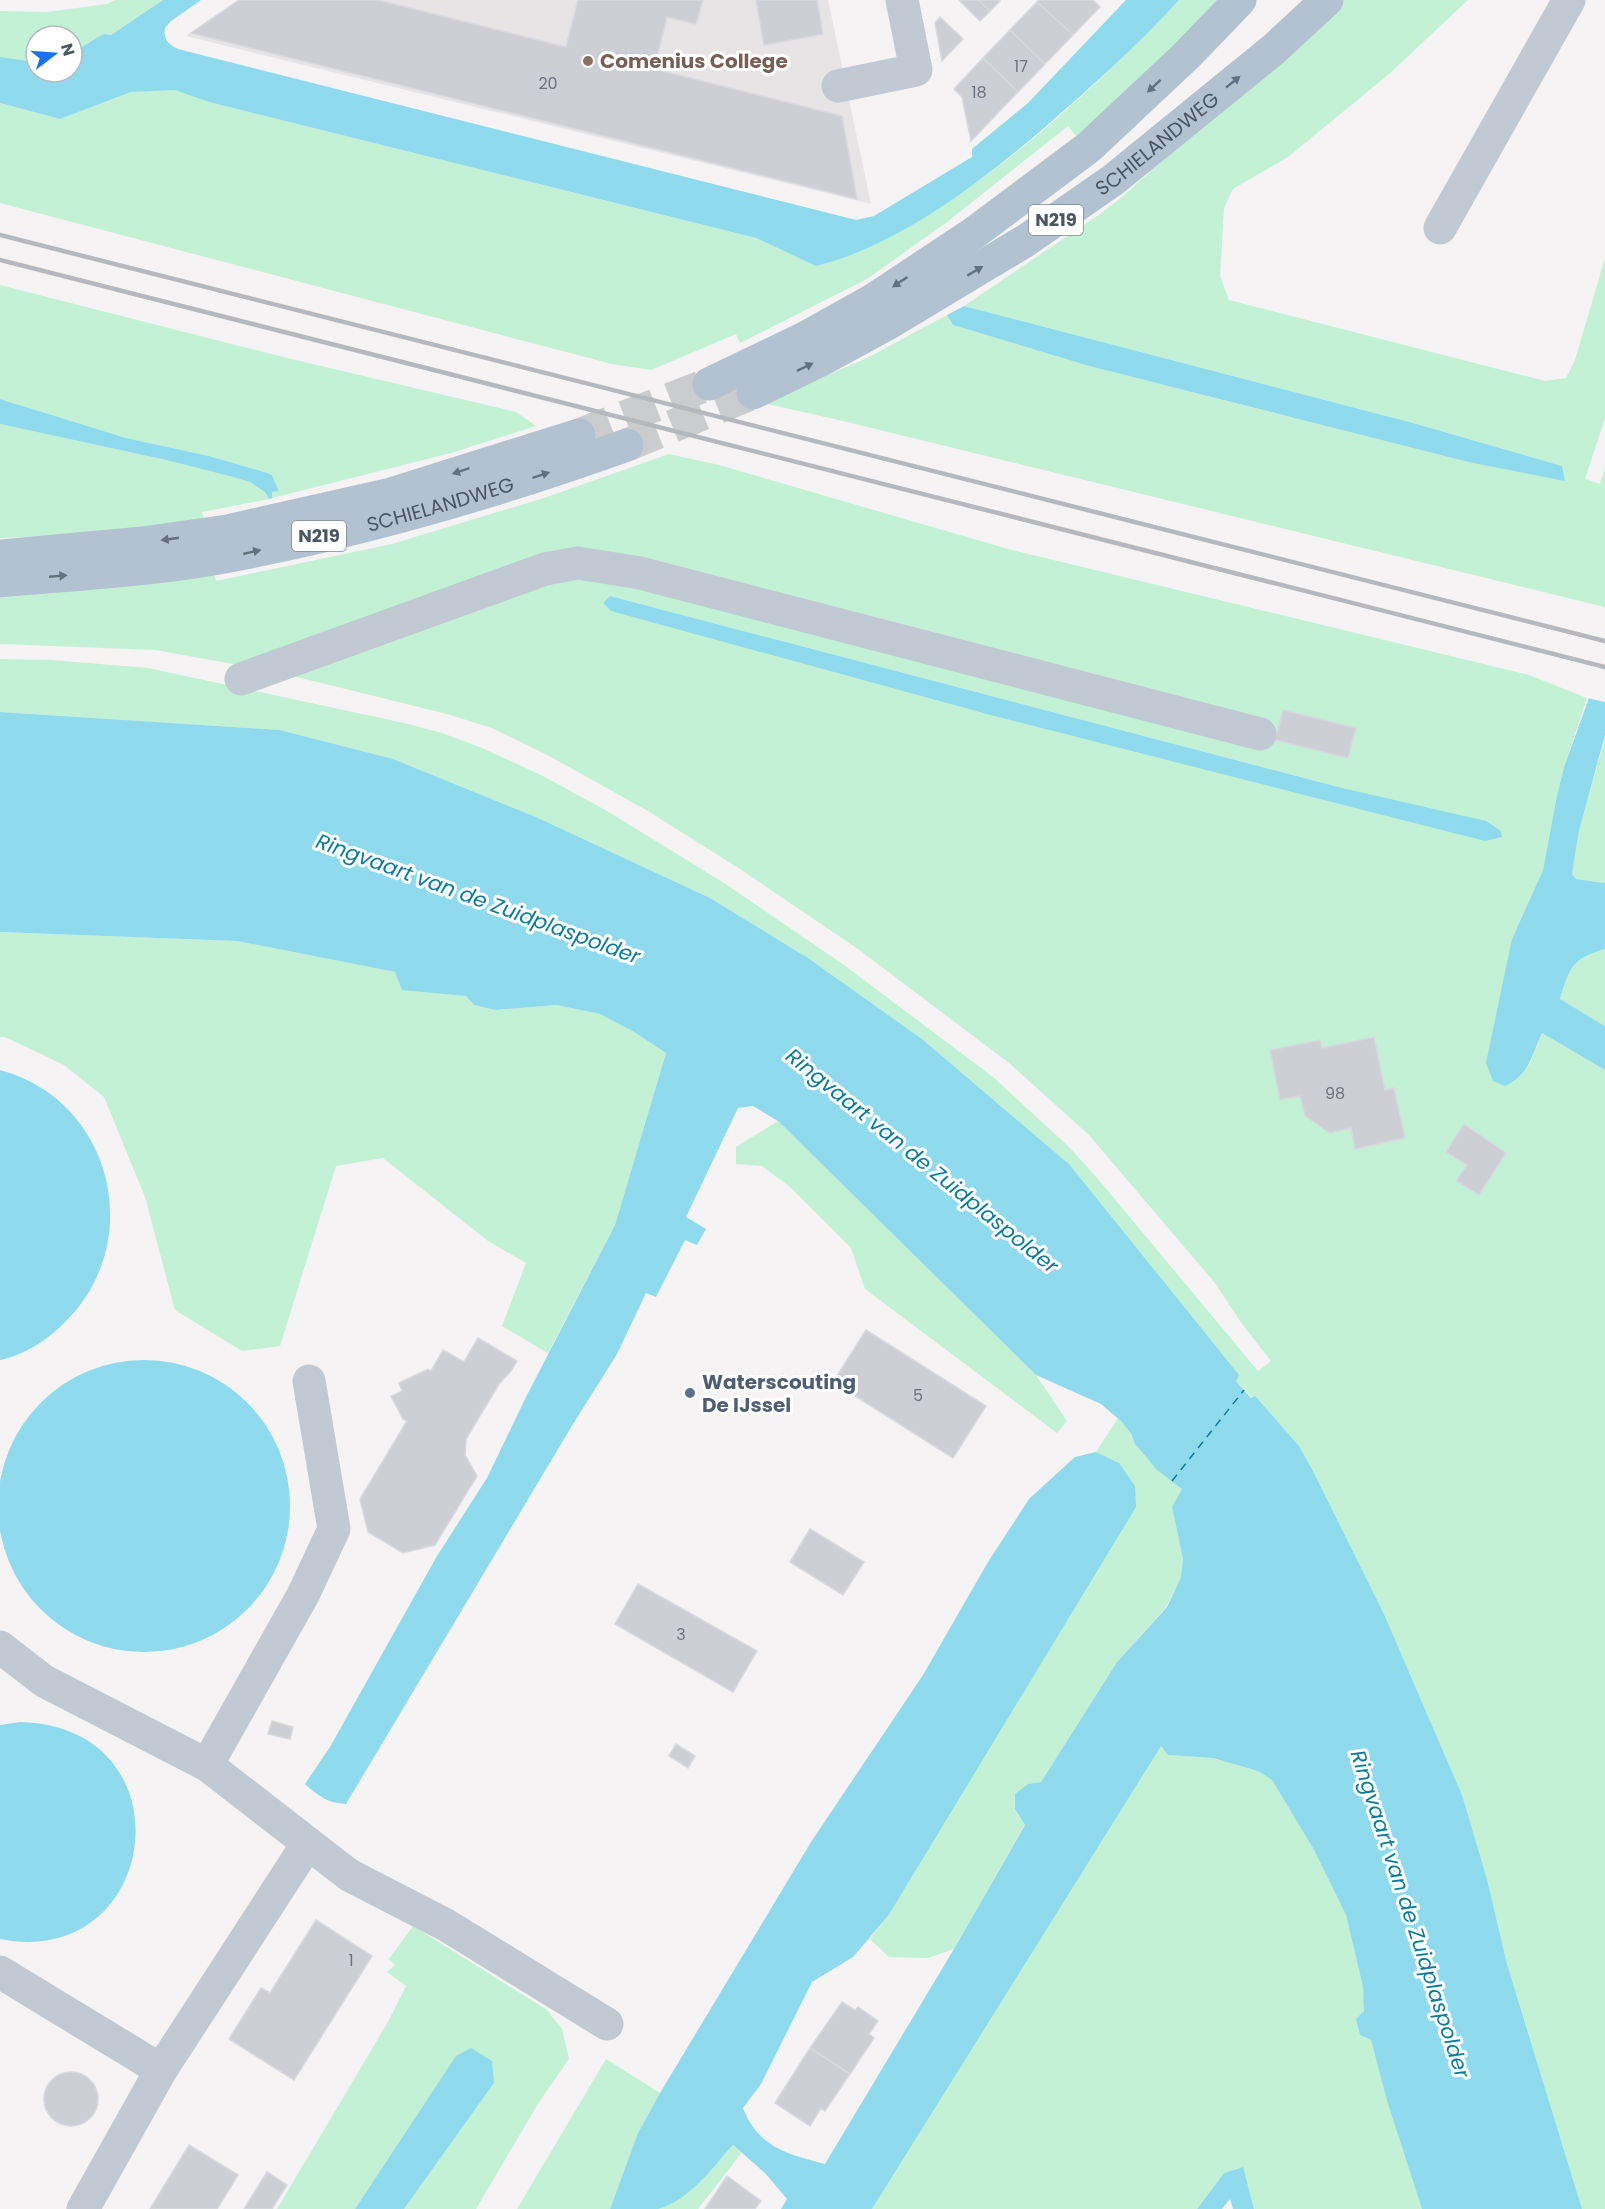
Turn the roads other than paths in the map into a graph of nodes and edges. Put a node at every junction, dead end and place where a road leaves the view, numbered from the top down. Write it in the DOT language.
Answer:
graph roads {
  1 [pos="1240,0"];
  2 [pos="1327,0"];
  3 [pos="1569,0"];
  4 [pos="912,7"];
  5 [pos="838,86"];
  6 [pos="1440,228"];
  7 [pos="709,384"];
  8 [pos="753,393"];
  9 [pos="579,435"];
  10 [pos="627,445"];
  11 [pos="0,556"];
  12 [pos="0,581"];
  13 [pos="241,679"];
  14 [pos="1260,734"];
  15 [pos="309,1381"];
  16 [pos="0,1647"];
  17 [pos="207,1765"];
  18 [pos="308,1843"];
  19 [pos="0,1972"];
  20 [pos="607,2024"];
  21 [pos="161,2070"];
  22 [pos="83,2209"];
  1 -- 7 [label="main road, SCHIELANDWEG / N219, one-way"];
  8 -- 2 [label="main road, SCHIELANDWEG / N219, one-way"];
  3 -- 6 [label="street"];
  4 -- 5 [label="street"];
  9 -- 11 [label="main road, SCHIELANDWEG / N219, one-way"];
  12 -- 10 [label="main road, SCHIELANDWEG / N219, one-way"];
  13 -- 14 [label="street"];
  15 -- 17 [label="street"];
  16 -- 17 [label="street"];
  17 -- 18 [label="street"];
  18 -- 20 [label="street"];
  18 -- 21 [label="street"];
  19 -- 21 [label="street"];
  21 -- 22 [label="street"];
}
